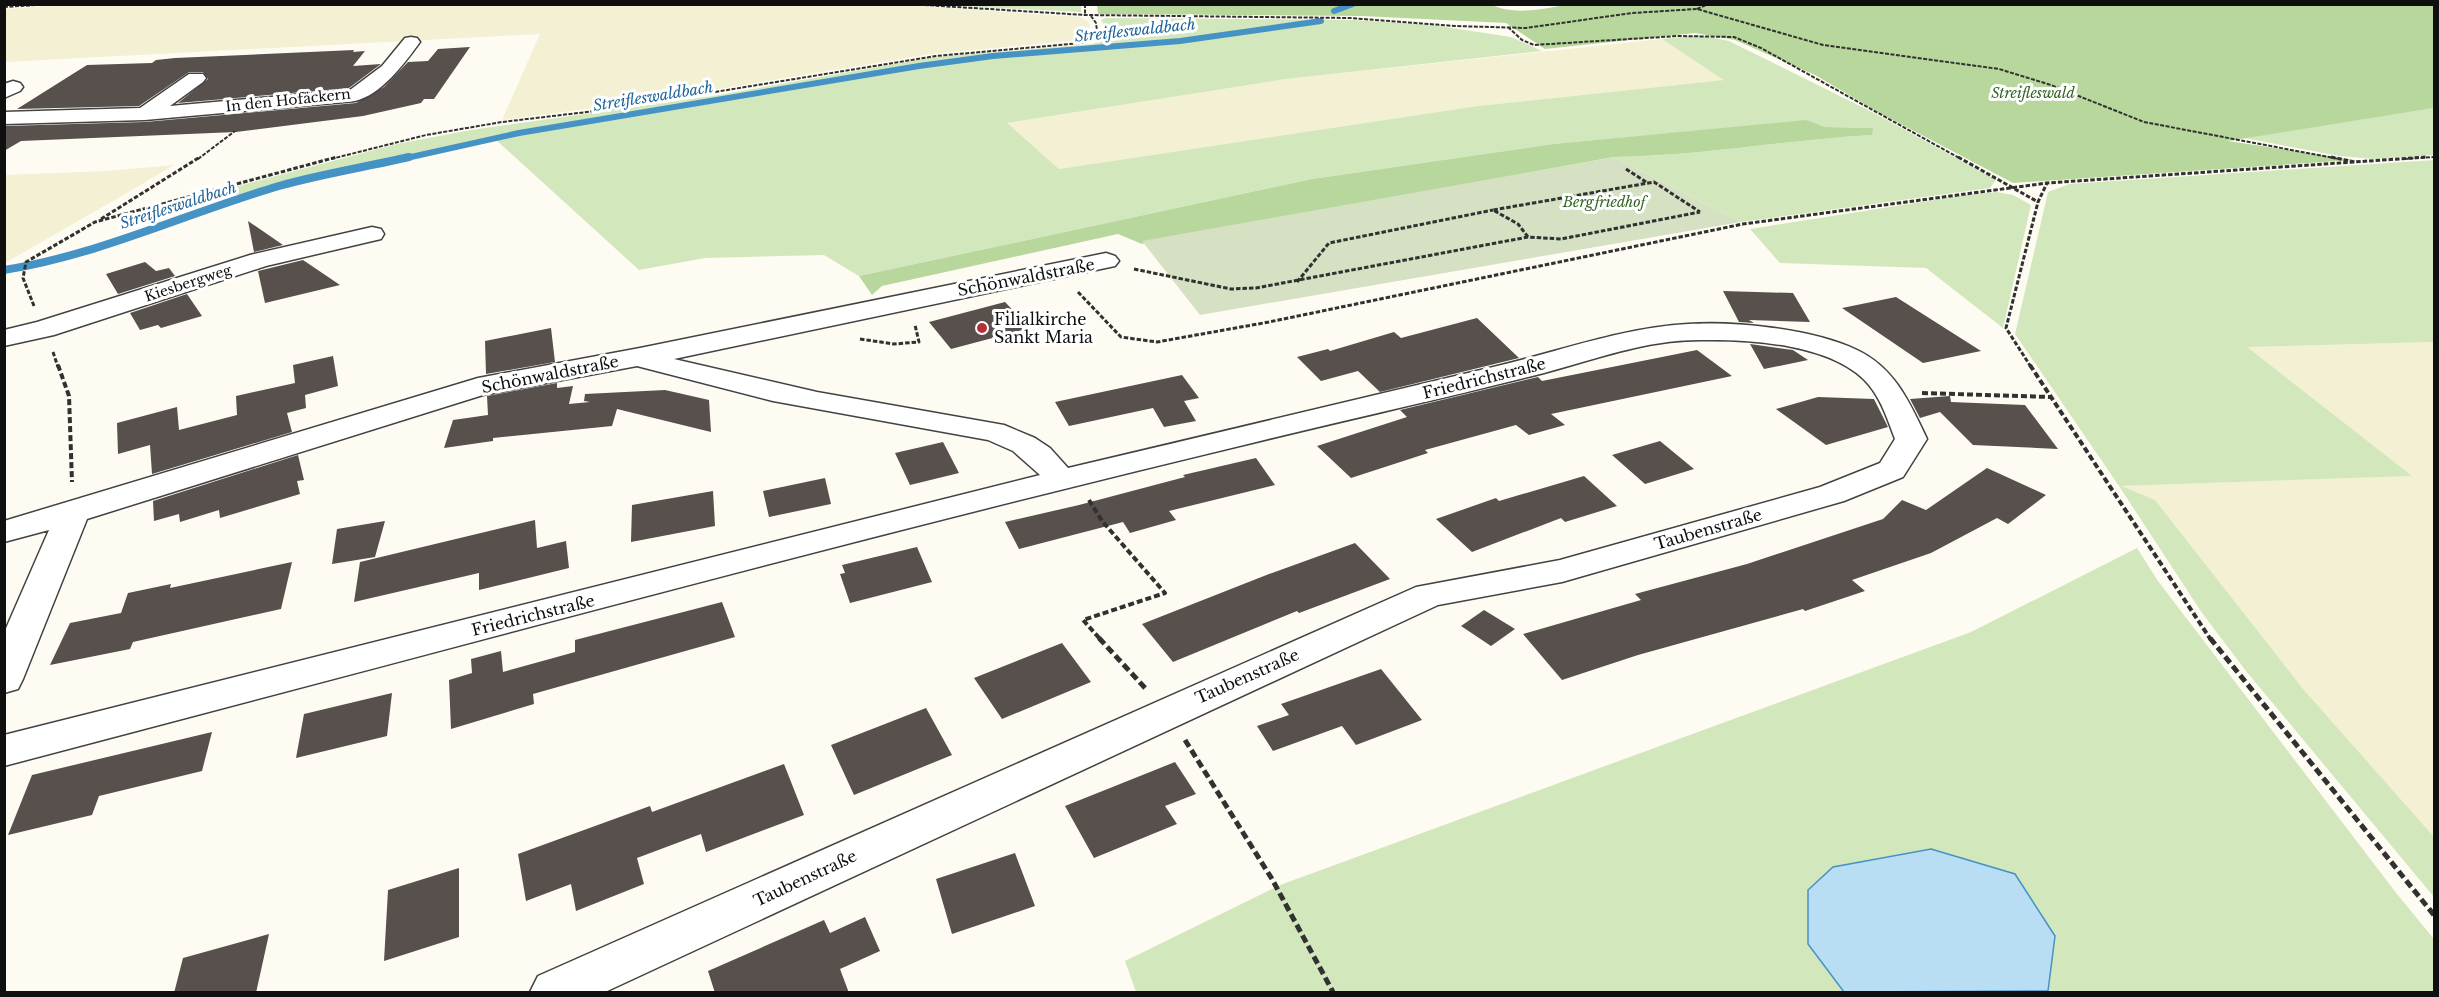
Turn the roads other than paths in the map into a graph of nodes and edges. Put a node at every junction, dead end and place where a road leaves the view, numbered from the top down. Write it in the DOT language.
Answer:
graph roads {
  1 [pos="411,42"];
  2 [pos="196,78"];
  3 [pos="145,114"];
  4 [pos="4,118"];
  5 [pos="372,234"];
  6 [pos="1106,261"];
  7 [pos="4,338"];
  8 [pos="640,357"];
  9 [pos="1890,395"];
  10 [pos="1061,479"];
  11 [pos="73,513"];
  12 [pos="4,532"];
  13 [pos="4,679"];
  14 [pos="4,751"];
  15 [pos="555,993"];
  1 -- 3 [label="street, In den Hofäckern"];
  2 -- 3 [label="street"];
  3 -- 4 [label="street, In den Hofäckern"];
  5 -- 7 [label="street, Kiesbergweg"];
  6 -- 8 [label="street, Schönwaldstraße"];
  8 -- 10 [label="street"];
  8 -- 11 [label="street, Schönwaldstraße"];
  9 -- 10 [label="street, Friedrichstraße"];
  9 -- 15 [label="street, Taubenstraße"];
  10 -- 14 [label="street, Friedrichstraße"];
  11 -- 12 [label="street, Schönwaldstraße"];
  11 -- 13 [label="street"];
}
